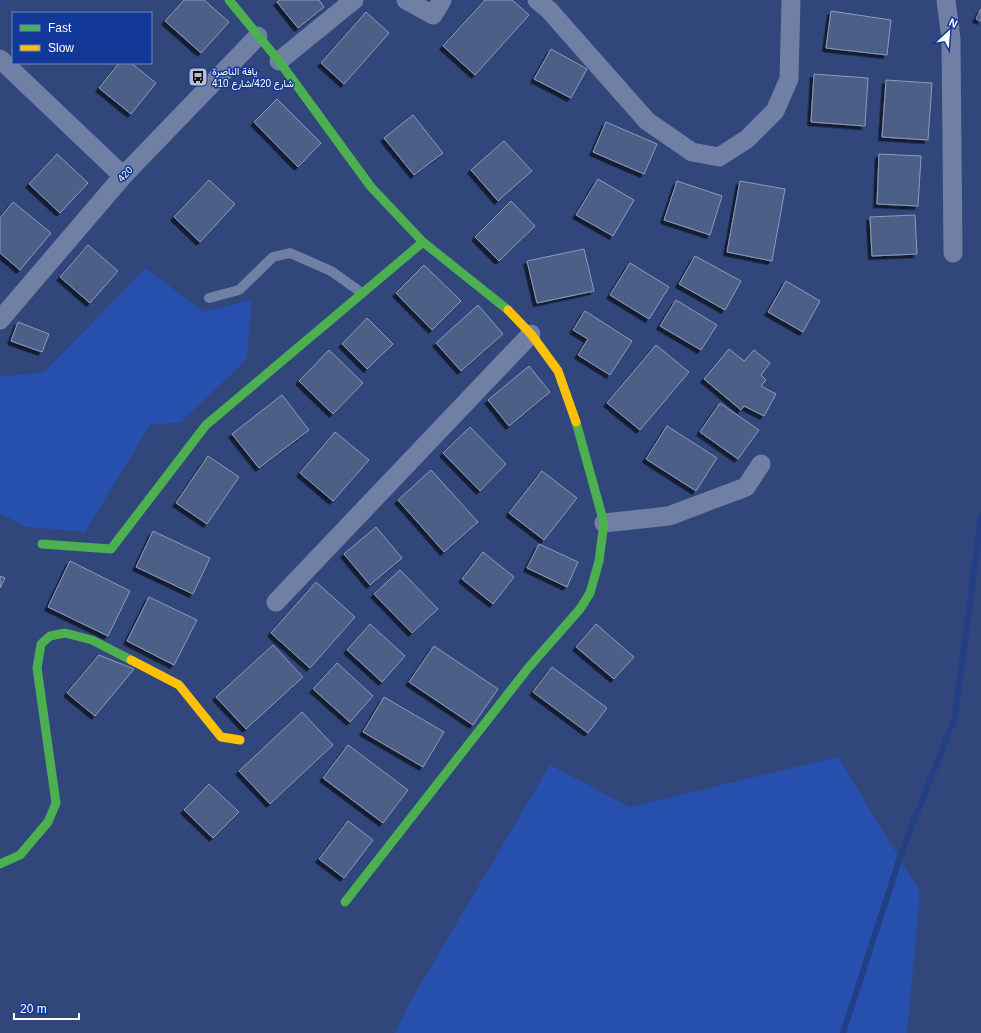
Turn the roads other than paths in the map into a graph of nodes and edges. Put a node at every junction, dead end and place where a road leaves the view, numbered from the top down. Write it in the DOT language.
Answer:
graph roads {
  1 [pos="229,0"];
  2 [pos="354,0"];
  3 [pos="406,0"];
  4 [pos="442,0"];
  5 [pos="536,0"];
  6 [pos="791,0"];
  7 [pos="946,0"];
  8 [pos="258,36"];
  9 [pos="0,59"];
  10 [pos="279,61"];
  11 [pos="123,176"];
  12 [pos="424,242"];
  13 [pos="953,253"];
  14 [pos="362,293"];
  15 [pos="209,298"];
  16 [pos="0,320"];
  17 [pos="531,334"];
  18 [pos="761,464"];
  19 [pos="604,523"];
  20 [pos="42,544"];
  21 [pos="276,602"];
  22 [pos="240,740"];
  23 [pos="0,864"];
  24 [pos="345,902"];
  1 -- 8 [label="street"];
  2 -- 10 [label="street"];
  3 -- 4 [label="street"];
  5 -- 6 [label="street"];
  7 -- 13 [label="street"];
  8 -- 10 [label="street"];
  8 -- 11 [label="street, 420"];
  9 -- 11 [label="street"];
  10 -- 12 [label="street"];
  11 -- 16 [label="street, 420"];
  12 -- 14 [label="street"];
  12 -- 17 [label="street"];
  14 -- 15 [label="lane"];
  14 -- 20 [label="street"];
  17 -- 19 [label="street"];
  17 -- 21 [label="street"];
  18 -- 19 [label="street"];
  19 -- 24 [label="street"];
  22 -- 23 [label="street"];
}
